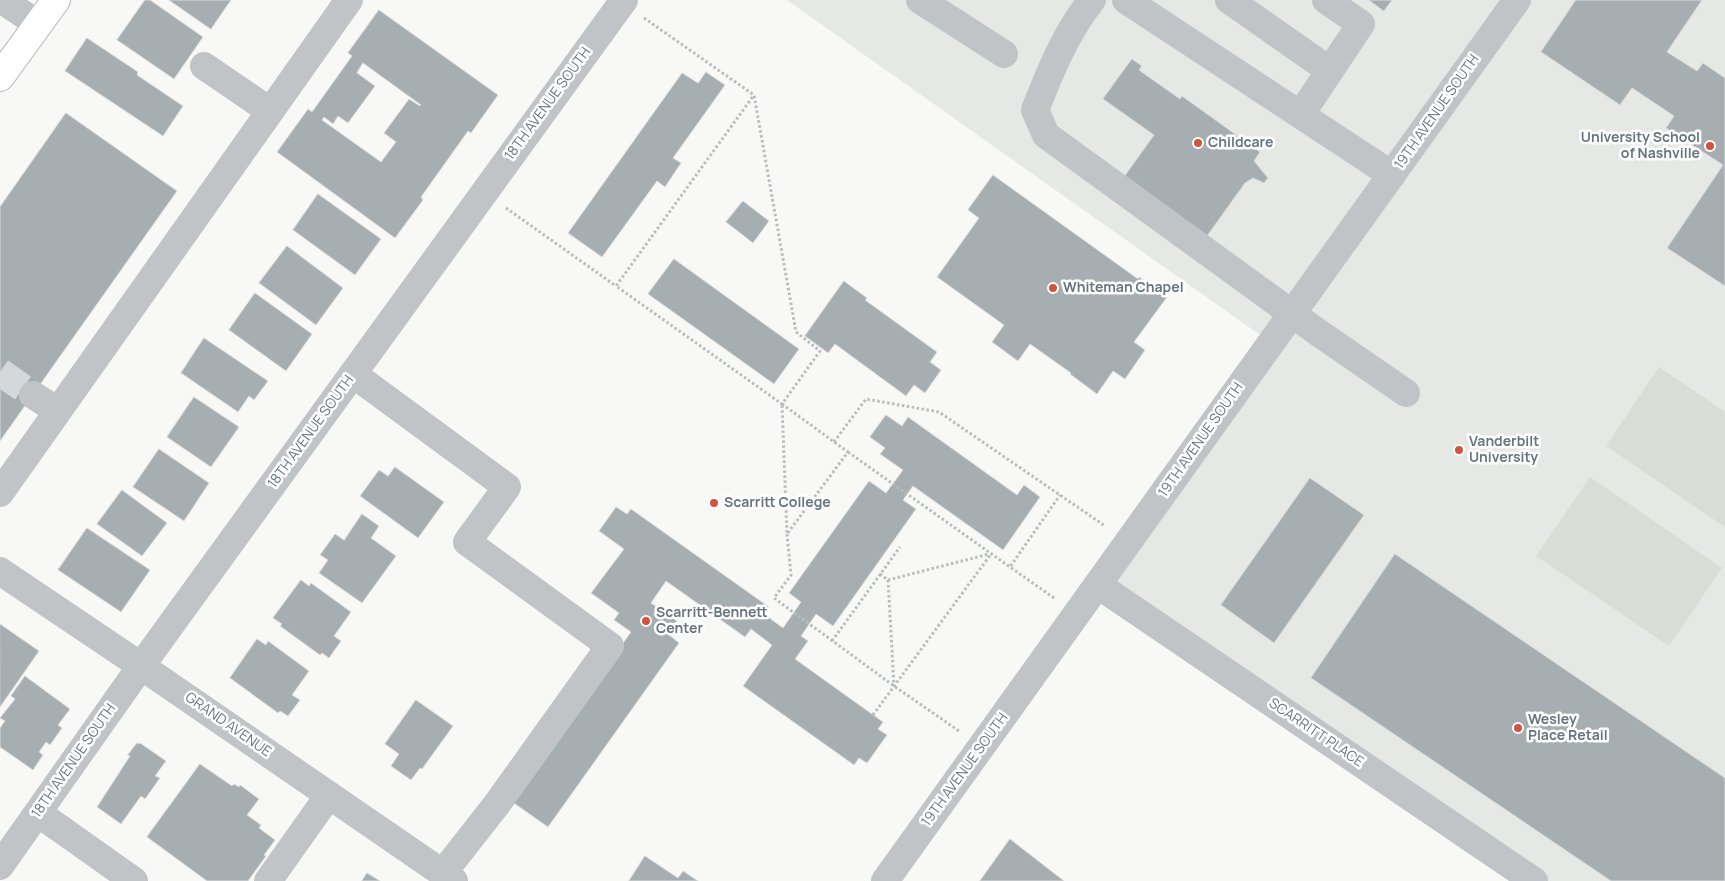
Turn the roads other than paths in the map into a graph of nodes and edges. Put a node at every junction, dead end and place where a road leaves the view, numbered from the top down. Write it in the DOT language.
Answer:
graph roads {
  1 [pos="2,0"];
  2 [pos="56,0"];
  3 [pos="349,0"];
  4 [pos="920,0"];
  5 [pos="1092,0"];
  6 [pos="1126,0"];
  7 [pos="1229,0"];
  8 [pos="1326,0"];
  9 [pos="1517,0"];
  10 [pos="633,9"];
  11 [pos="38,24"];
  12 [pos="1004,54"];
  13 [pos="204,66"];
  14 [pos="1329,70"];
  15 [pos="0,76"];
  16 [pos="270,111"];
  17 [pos="1300,114"];
  18 [pos="1392,175"];
  19 [pos="1292,313"];
  20 [pos="353,374"];
  21 [pos="1406,393"];
  22 [pos="33,395"];
  23 [pos="58,411"];
  24 [pos="0,493"];
  25 [pos="0,571"];
  26 [pos="1098,585"];
  27 [pos="141,666"];
  28 [pos="329,796"];
  29 [pos="38,813"];
  30 [pos="5,849"];
  31 [pos="448,877"];
  32 [pos="134,881"];
  33 [pos="268,881"];
  34 [pos="885,881"];
  35 [pos="1534,881"];
  1 -- 11 [label="street"];
  2 -- 11 [label="main road"];
  3 -- 16 [label="street"];
  4 -- 12 [label="street"];
  5 -- 19 [label="street"];
  6 -- 17 [label="street"];
  7 -- 14 [label="street"];
  8 -- 14 [label="street"];
  9 -- 18 [label="street, 19TH AVENUE SOUTH"];
  10 -- 20 [label="street, 18TH AVENUE SOUTH"];
  11 -- 15 [label="main road"];
  13 -- 16 [label="street"];
  14 -- 17 [label="street"];
  16 -- 23 [label="street"];
  17 -- 18 [label="street"];
  18 -- 19 [label="street, 19TH AVENUE SOUTH"];
  19 -- 21 [label="street"];
  19 -- 26 [label="street, 19TH AVENUE SOUTH"];
  20 -- 27 [label="street, 18TH AVENUE SOUTH"];
  20 -- 31 [label="street"];
  22 -- 23 [label="street"];
  23 -- 24 [label="street"];
  25 -- 27 [label="street, GRAND AVENUE"];
  26 -- 34 [label="street, 19TH AVENUE SOUTH"];
  26 -- 35 [label="street, SCARRITT PLACE"];
  27 -- 28 [label="street, GRAND AVENUE"];
  27 -- 29 [label="street, 18TH AVENUE SOUTH"];
  28 -- 31 [label="street, GRAND AVENUE"];
  28 -- 33 [label="street"];
  29 -- 30 [label="street, 18TH AVENUE SOUTH"];
  29 -- 32 [label="street"];
}
